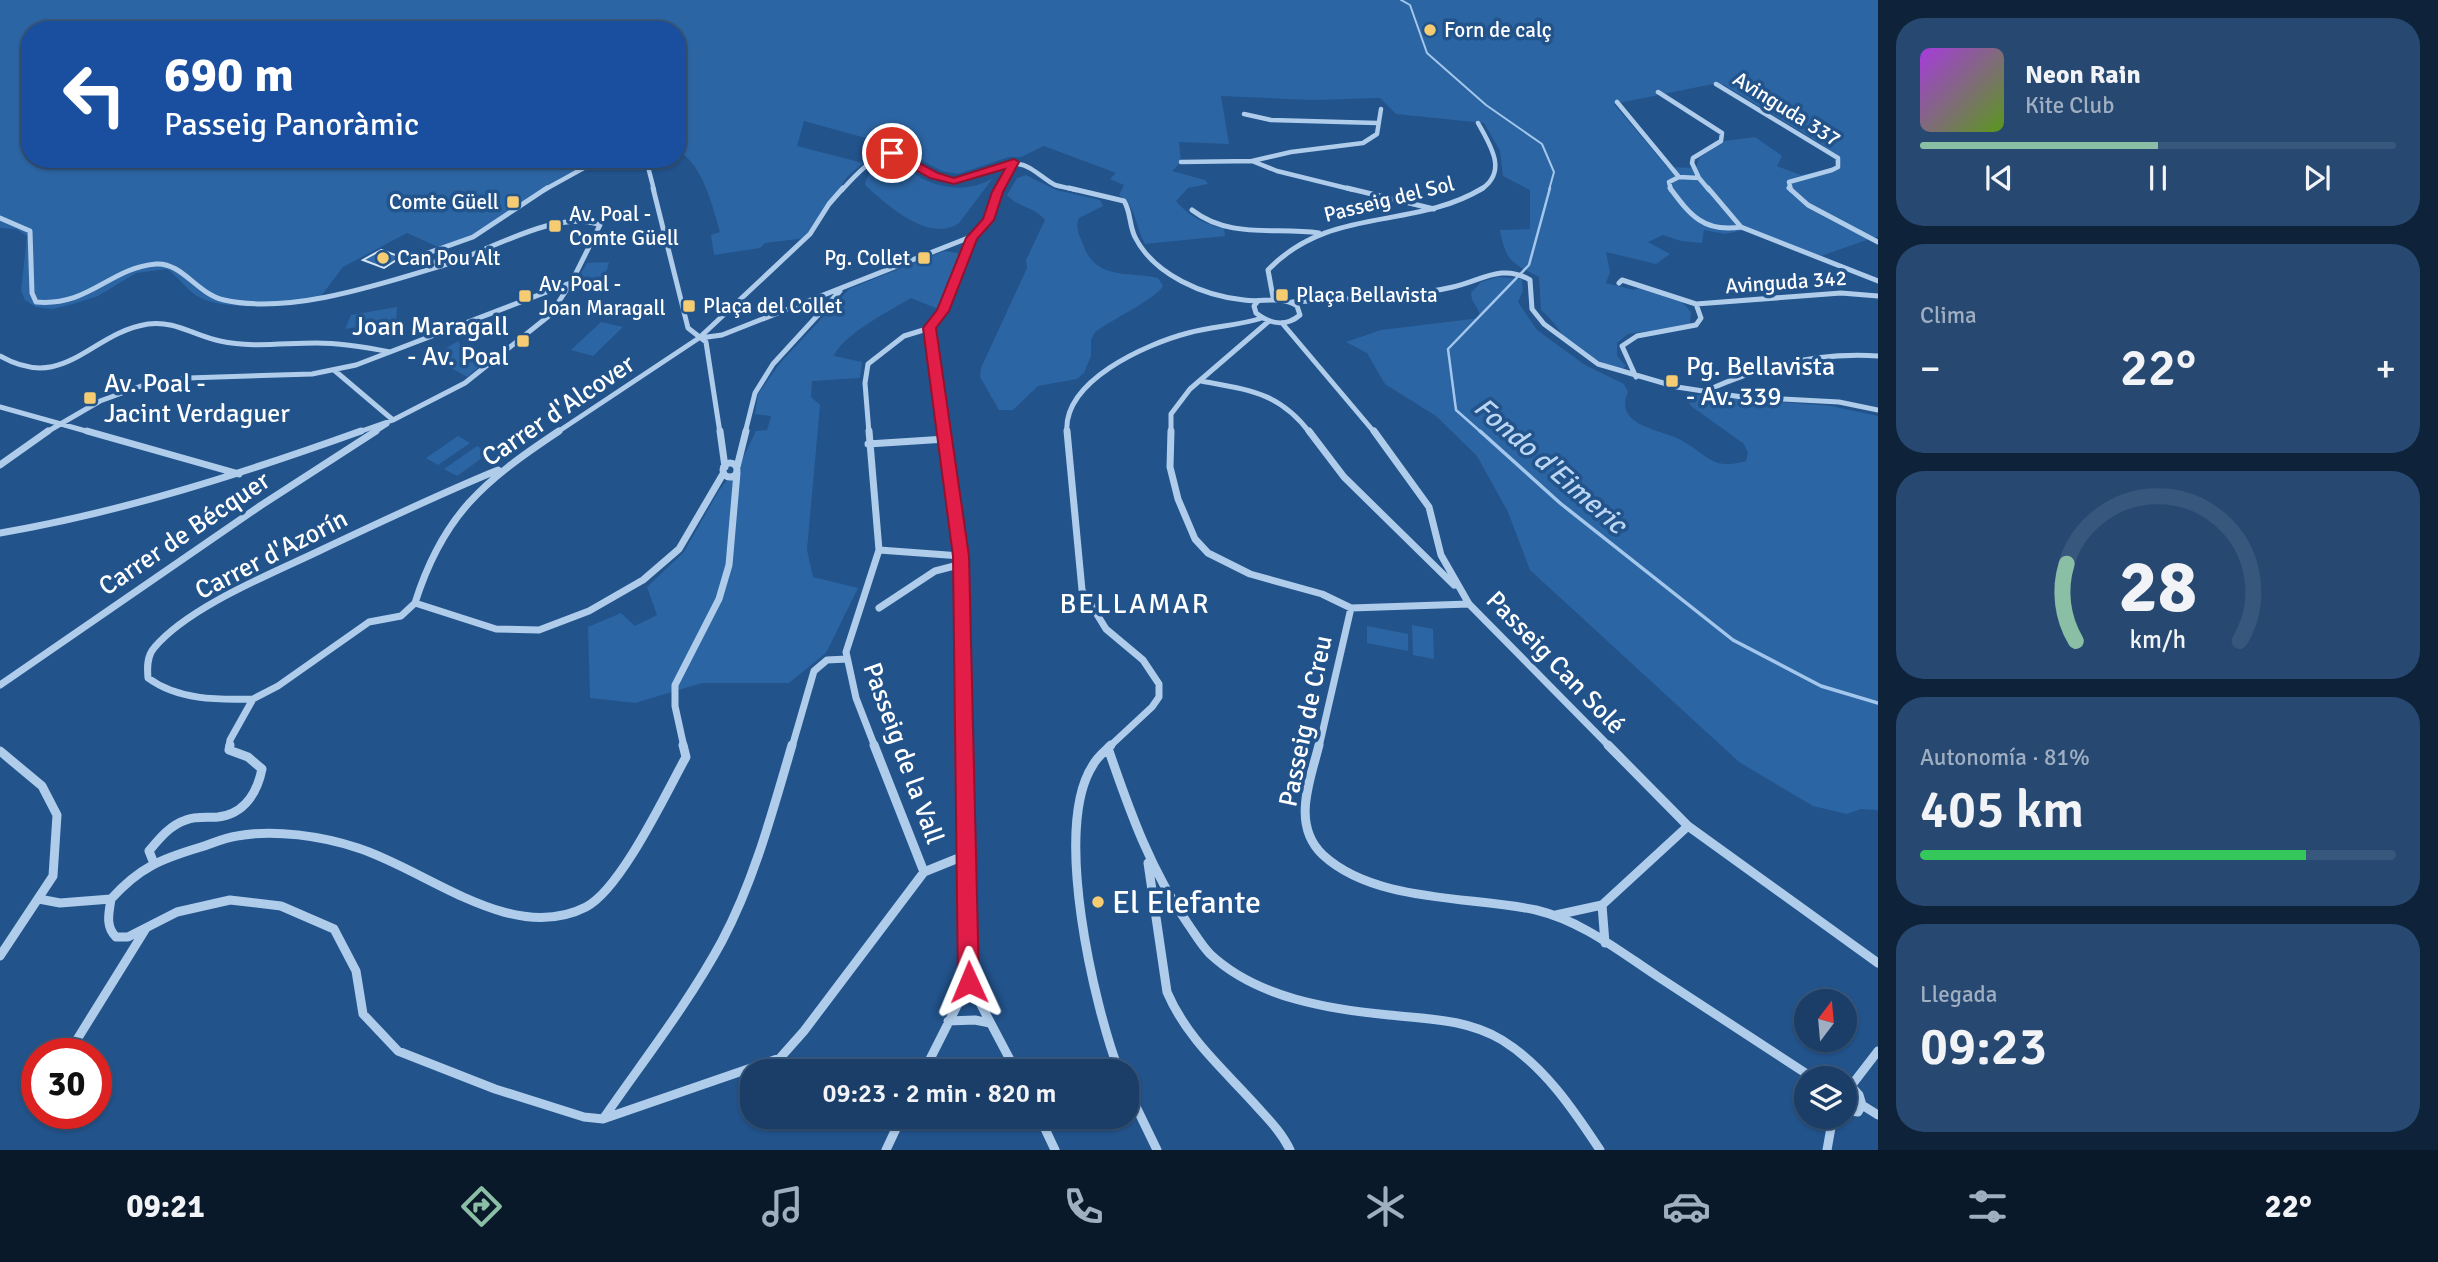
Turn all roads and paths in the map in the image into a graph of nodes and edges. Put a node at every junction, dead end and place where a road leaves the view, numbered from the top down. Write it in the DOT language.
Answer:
graph roads {
  1 [pos="1716,83"];
  2 [pos="1658,92"];
  3 [pos="1617,102"];
  4 [pos="1381,109"];
  5 [pos="1244,114"];
  6 [pos="1377,123"];
  7 [pos="1478,123"];
  8 [pos="1252,161"];
  9 [pos="1014,162"];
  10 [pos="1181,162"];
  11 [pos="583,168"];
  12 [pos="648,168"];
  13 [pos="1678,177"];
  14 [pos="1699,178"];
  15 [pos="1434,209"];
  16 [pos="1192,210"];
  17 [pos="0,218"];
  18 [pos="1741,228"];
  19 [pos="1319,233"];
  20 [pos="973,236"];
  21 [pos="1878,242"];
  22 [pos="942,247"];
  23 [pos="964,257"];
  24 [pos="467,258"];
  25 [pos="1878,281"];
  26 [pos="571,283"];
  27 [pos="1619,283"];
  28 [pos="843,287"];
  29 [pos="1878,296"];
  30 [pos="819,297"];
  31 [pos="1273,297"];
  32 [pos="831,300"];
  33 [pos="1258,301"];
  34 [pos="1292,302"];
  35 [pos="1696,304"];
  36 [pos="1266,320"];
  37 [pos="1282,323"];
  38 [pos="930,332"];
  39 [pos="699,338"];
  40 [pos="391,352"];
  41 [pos="0,356"];
  42 [pos="1878,356"];
  43 [pos="334,370"];
  44 [pos="1636,377"];
  45 [pos="1201,381"];
  46 [pos="1707,390"];
  47 [pos="0,407"];
  48 [pos="1878,410"];
  49 [pos="393,419"];
  50 [pos="58,424"];
  51 [pos="946,439"];
  52 [pos="868,444"];
  53 [pos="0,465"];
  54 [pos="505,467"];
  55 [pos="724,470"];
  56 [pos="737,470"];
  57 [pos="239,474"];
  58 [pos="0,533"];
  59 [pos="878,550"];
  60 [pos="961,560"];
  61 [pos="1457,588"];
  62 [pos="415,603"];
  63 [pos="1469,604"];
  64 [pos="878,608"];
  65 [pos="1352,608"];
  66 [pos="847,659"];
  67 [pos="0,685"];
  68 [pos="253,699"];
  69 [pos="0,751"];
  70 [pos="1109,751"];
  71 [pos="1688,826"];
  72 [pos="966,855"];
  73 [pos="1148,859"];
  74 [pos="153,861"];
  75 [pos="924,872"];
  76 [pos="111,899"];
  77 [pos="39,900"];
  78 [pos="1602,905"];
  79 [pos="1556,915"];
  80 [pos="145,930"];
  81 [pos="1605,943"];
  82 [pos="0,956"];
  83 [pos="1878,963"];
  84 [pos="969,982"];
  85 [pos="948,1021"];
  86 [pos="990,1023"];
  87 [pos="78,1038"];
  88 [pos="1878,1051"];
  89 [pos="930,1059"];
  90 [pos="1010,1059"];
  91 [pos="1114,1059"];
  92 [pos="1795,1066"];
  93 [pos="1862,1105"];
  94 [pos="1857,1112"];
  95 [pos="1139,1113"];
  96 [pos="1878,1115"];
  97 [pos="603,1119"];
  98 [pos="896,1129"];
  99 [pos="1045,1129"];
  100 [pos="1831,1129"];
  101 [pos="886,1150"];
  102 [pos="1055,1150"];
  103 [pos="1157,1150"];
  104 [pos="1290,1150"];
  105 [pos="1600,1150"];
  106 [pos="1828,1150"];
  1 -- 21 [label="street, Avinguda 337"];
  2 -- 14 [label="street"];
  3 -- 13 [label="street"];
  4 -- 6 [label="street"];
  5 -- 6 [label="street"];
  6 -- 8 [label="street"];
  7 -- 15 [label="street, Passeig del Sol"];
  8 -- 10 [label="street"];
  8 -- 15 [label="street"];
  9 -- 20 [label="street"];
  9 -- 33 [label="street"];
  9 -- 39 [label="street"];
  11 -- 24 [label="street"];
  12 -- 39 [label="street"];
  13 -- 14 [label="street"];
  13 -- 18 [label="street"];
  14 -- 18 [label="street"];
  15 -- 19 [label="street, Passeig del Sol"];
  16 -- 19 [label="street"];
  17 -- 24 [label="street"];
  18 -- 25 [label="street"];
  19 -- 31 [label="street, Passeig del Sol"];
  20 -- 22 [label="street"];
  20 -- 23 [label="street"];
  22 -- 23 [label="street"];
  22 -- 28 [label="street"];
  23 -- 38 [label="street"];
  24 -- 26 [label="street"];
  26 -- 40 [label="street"];
  26 -- 49 [label="street"];
  27 -- 35 [label="street"];
  28 -- 30 [label="street"];
  28 -- 32 [label="street"];
  29 -- 35 [label="street, Avinguda 342"];
  30 -- 32 [label="street"];
  30 -- 39 [label="street"];
  31 -- 33 [label="street"];
  31 -- 34 [label="street"];
  32 -- 56 [label="street"];
  33 -- 36 [label="street"];
  34 -- 37 [label="street"];
  34 -- 44 [label="street"];
  35 -- 44 [label="street"];
  36 -- 37 [label="street"];
  36 -- 45 [label="street, Passeig de Creu"];
  36 -- 70 [label="street"];
  37 -- 61 [label="street, Passeig Can Solé"];
  38 -- 51 [label="street"];
  38 -- 52 [label="street, Passeig de la Vall"];
  39 -- 54 [label="street, Carrer d'Alcover"];
  39 -- 55 [label="street"];
  40 -- 41 [label="street"];
  40 -- 43 [label="street"];
  42 -- 46 [label="street"];
  43 -- 49 [label="street"];
  43 -- 50 [label="street"];
  44 -- 46 [label="street"];
  45 -- 61 [label="street"];
  45 -- 65 [label="street, Passeig de Creu"];
  46 -- 48 [label="street"];
  47 -- 50 [label="street"];
  49 -- 57 [label="street"];
  49 -- 67 [label="street, Carrer de Bécquer"];
  50 -- 53 [label="street"];
  50 -- 57 [label="street"];
  51 -- 52 [label="street"];
  51 -- 60 [label="street"];
  52 -- 59 [label="street, Passeig de la Vall"];
  54 -- 62 [label="street, Carrer d'Alcover"];
  54 -- 68 [label="street, Carrer d'Azorín"];
  55 -- 56 [label="street"];
  55 -- 62 [label="street"];
  56 -- 74 [label="street"];
  57 -- 58 [label="street"];
  59 -- 60 [label="street"];
  59 -- 66 [label="street, Passeig de la Vall"];
  60 -- 64 [label="street"];
  60 -- 72 [label="street"];
  61 -- 63 [label="street, Passeig Can Solé"];
  62 -- 68 [label="street"];
  63 -- 65 [label="street"];
  63 -- 71 [label="street, Passeig Can Solé"];
  65 -- 79 [label="street, Passeig de Creu"];
  66 -- 75 [label="street, Passeig de la Vall"];
  66 -- 97 [label="street"];
  68 -- 74 [label="street"];
  69 -- 77 [label="street"];
  70 -- 73 [label="street"];
  70 -- 91 [label="street"];
  71 -- 78 [label="street"];
  71 -- 83 [label="street, Passeig Can Solé"];
  72 -- 75 [label="street"];
  72 -- 84 [label="street"];
  73 -- 104 [label="street"];
  73 -- 105 [label="street"];
  74 -- 76 [label="street"];
  75 -- 97 [label="street"];
  76 -- 77 [label="street"];
  76 -- 80 [label="street"];
  77 -- 82 [label="street"];
  78 -- 79 [label="street"];
  78 -- 81 [label="street"];
  79 -- 81 [label="street, Passeig de Creu"];
  80 -- 87 [label="street"];
  80 -- 97 [label="street"];
  81 -- 92 [label="street, Passeig de Creu"];
  84 -- 85 [label="street"];
  84 -- 86 [label="street"];
  85 -- 86 [label="street"];
  85 -- 89 [label="street"];
  86 -- 90 [label="street"];
  88 -- 93 [label="street"];
  93 -- 94 [label="street"];
  93 -- 96 [label="street"];
  95 -- 103 [label="street"];
  98 -- 101 [label="street"];
  99 -- 102 [label="street"];
  100 -- 106 [label="street"];
}
